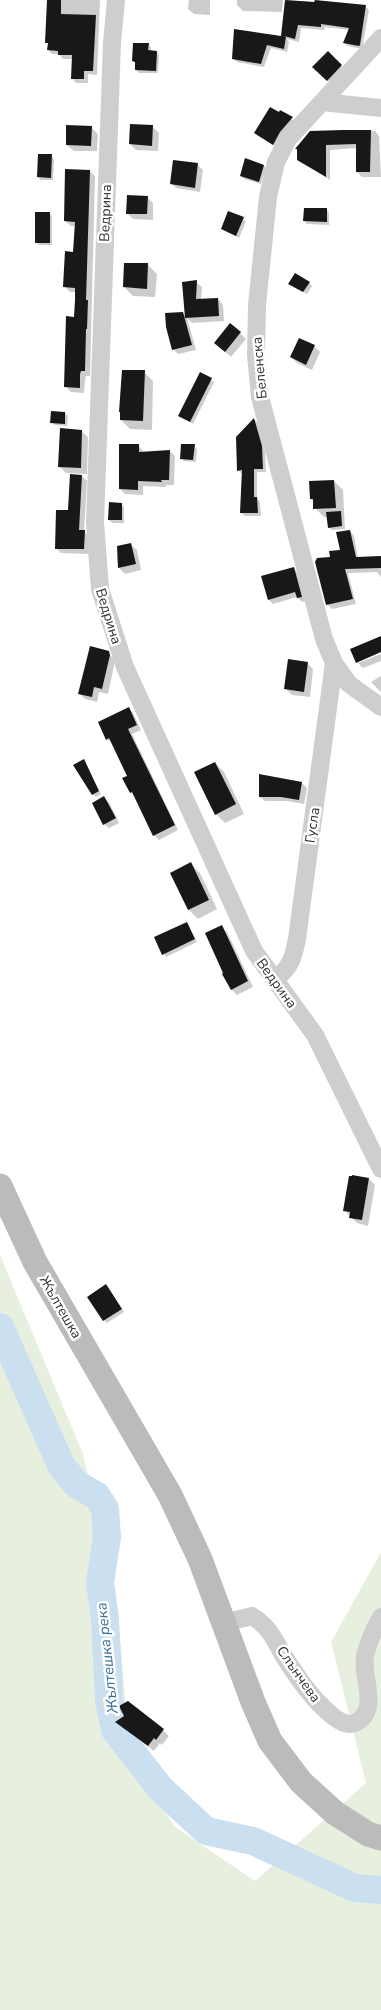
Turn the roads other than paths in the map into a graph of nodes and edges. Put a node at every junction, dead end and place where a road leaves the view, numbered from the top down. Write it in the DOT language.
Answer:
graph roads {
  1 [pos="116,0"];
  2 [pos="381,38"];
  3 [pos="322,102"];
  4 [pos="381,108"];
  5 [pos="334,663"];
  6 [pos="381,707"];
  7 [pos="274,980"];
  8 [pos="381,1169"];
  9 [pos="0,1186"];
  10 [pos="381,1617"];
  11 [pos="224,1624"];
  12 [pos="381,1838"];
  1 -- 7 [label="street, Ведрина"];
  2 -- 3 [label="street, Беленска"];
  3 -- 4 [label="street"];
  3 -- 5 [label="street, Беленска"];
  5 -- 6 [label="street, Беленска"];
  5 -- 7 [label="street, Гусла"];
  7 -- 8 [label="street, Ведрина"];
  9 -- 11 [label="main road, Жълтешка"];
  10 -- 11 [label="street, Слънчева"];
  11 -- 12 [label="main road, Жълтешка"];
}
